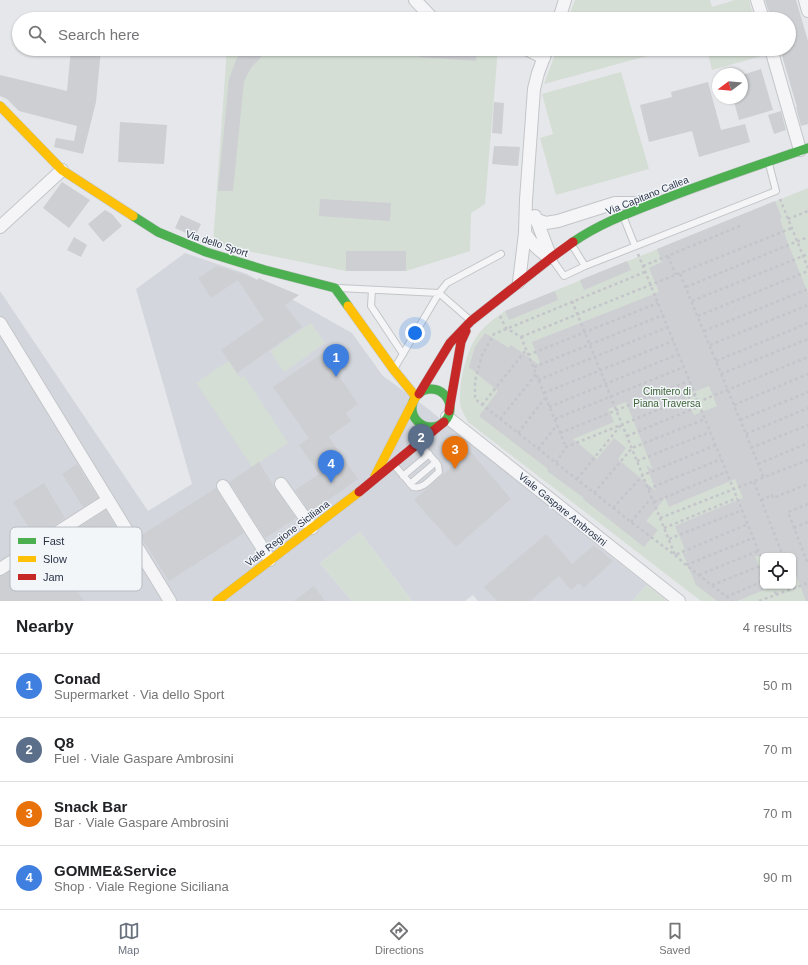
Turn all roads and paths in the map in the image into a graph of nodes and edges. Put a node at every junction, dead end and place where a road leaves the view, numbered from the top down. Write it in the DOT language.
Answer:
graph roads {
  1 [pos="415,0"];
  2 [pos="757,0"];
  3 [pos="805,0"];
  4 [pos="563,2"];
  5 [pos="808,11"];
  6 [pos="426,12"];
  7 [pos="561,12"];
  8 [pos="761,12"];
  9 [pos="545,56"];
  10 [pos="773,56"];
  11 [pos="0,106"];
  12 [pos="804,149"];
  13 [pos="768,161"];
  14 [pos="62,170"];
  15 [pos="776,191"];
  16 [pos="526,200"];
  17 [pos="652,204"];
  18 [pos="808,211"];
  19 [pos="623,215"];
  20 [pos="788,219"];
  21 [pos="538,220"];
  22 [pos="740,226"];
  23 [pos="0,227"];
  24 [pos="792,228"];
  25 [pos="525,233"];
  26 [pos="808,237"];
  27 [pos="797,241"];
  28 [pos="571,244"];
  29 [pos="635,246"];
  30 [pos="501,254"];
  31 [pos="808,254"];
  32 [pos="668,256"];
  33 [pos="803,256"];
  34 [pos="551,258"];
  35 [pos="584,266"];
  36 [pos="643,266"];
  37 [pos="808,268"];
  38 [pos="808,271"];
  39 [pos="645,272"];
  40 [pos="680,274"];
  41 [pos="676,275"];
  42 [pos="519,282"];
  43 [pos="651,286"];
  44 [pos="686,287"];
  45 [pos="335,288"];
  46 [pos="808,288"];
  47 [pos="372,290"];
  48 [pos="439,294"];
  49 [pos="572,301"];
  50 [pos="692,301"];
  51 [pos="658,302"];
  52 [pos="494,303"];
  53 [pos="808,305"];
  54 [pos="578,315"];
  55 [pos="663,315"];
  56 [pos="698,316"];
  57 [pos="471,321"];
  58 [pos="0,323"];
  59 [pos="808,323"];
  60 [pos="668,327"];
  61 [pos="506,328"];
  62 [pos="704,331"];
  63 [pos="585,332"];
  64 [pos="521,338"];
  65 [pos="808,339"];
  66 [pos="673,341"];
  67 [pos="590,344"];
  68 [pos="710,345"];
  69 [pos="526,350"];
  70 [pos="403,354"];
  71 [pos="679,354"];
  72 [pos="528,355"];
  73 [pos="595,357"];
  74 [pos="808,357"];
  75 [pos="716,361"];
  76 [pos="534,367"];
  77 [pos="684,367"];
  78 [pos="394,370"];
  79 [pos="600,370"];
  80 [pos="536,374"];
  81 [pos="721,374"];
  82 [pos="808,374"];
  83 [pos="538,380"];
  84 [pos="690,381"];
  85 [pos="606,384"];
  86 [pos="728,390"];
  87 [pos="808,392"];
  88 [pos="544,393"];
  89 [pos="695,395"];
  90 [pos="417,396"];
  91 [pos="546,397"];
  92 [pos="611,397"];
  93 [pos="698,402"];
  94 [pos="482,405"];
  95 [pos="734,405"];
  96 [pos="700,406"];
  97 [pos="549,407"];
  98 [pos="808,408"];
  99 [pos="617,410"];
  100 [pos="447,416"];
  101 [pos="500,419"];
  102 [pos="705,419"];
  103 [pos="555,420"];
  104 [pos="740,420"];
  105 [pos="622,424"];
  106 [pos="557,425"];
  107 [pos="808,425"];
  108 [pos="710,432"];
  109 [pos="518,433"];
  110 [pos="560,433"];
  111 [pos="746,434"];
  112 [pos="627,436"];
  113 [pos="419,443"];
  114 [pos="808,443"];
  115 [pos="716,445"];
  116 [pos="566,447"];
  117 [pos="632,448"];
  118 [pos="751,448"];
  119 [pos="538,449"];
  120 [pos="429,454"];
  121 [pos="721,459"];
  122 [pos="808,460"];
  123 [pos="637,461"];
  124 [pos="436,462"];
  125 [pos="556,463"];
  126 [pos="758,464"];
  127 [pos="394,465"];
  128 [pos="726,472"];
  129 [pos="643,475"];
  130 [pos="403,476"];
  131 [pos="764,478"];
  132 [pos="577,479"];
  133 [pos="754,482"];
  134 [pos="371,483"];
  135 [pos="281,484"];
  136 [pos="410,484"];
  137 [pos="808,484"];
  138 [pos="223,486"];
  139 [pos="648,489"];
  140 [pos="732,489"];
  141 [pos="594,493"];
  142 [pos="652,497"];
  143 [pos="737,498"];
  144 [pos="108,500"];
  145 [pos="761,500"];
  146 [pos="654,502"];
  147 [pos="808,504"];
  148 [pos="613,508"];
  149 [pos="742,510"];
  150 [pos="660,518"];
  151 [pos="631,522"];
  152 [pos="808,522"];
  153 [pos="748,524"];
  154 [pos="66,527"];
  155 [pos="125,527"];
  156 [pos="312,528"];
  157 [pos="664,528"];
  158 [pos="794,528"];
  159 [pos="753,538"];
  160 [pos="669,539"];
  161 [pos="758,551"];
  162 [pos="782,553"];
  163 [pos="142,555"];
  164 [pos="675,555"];
  165 [pos="760,556"];
  166 [pos="270,560"];
  167 [pos="10,563"];
  168 [pos="808,564"];
  169 [pos="686,565"];
  170 [pos="760,565"];
  171 [pos="0,569"];
  172 [pos="698,575"];
  173 [pos="760,582"];
  174 [pos="808,583"];
  175 [pos="712,586"];
  176 [pos="796,587"];
  177 [pos="774,589"];
  178 [pos="790,589"];
  179 [pos="776,594"];
  180 [pos="231,597"];
  181 [pos="726,597"];
  182 [pos="170,601"];
  183 [pos="217,601"];
  184 [pos="679,601"];
  185 [pos="732,601"];
  186 [pos="759,601"];
  1 -- 6 [label="street"];
  2 -- 8 [label="street"];
  3 -- 5 [label="street"];
  4 -- 7 [label="street"];
  9 -- 16 [label="street"];
  10 -- 12 [label="street"];
  11 -- 14 [label="main road, Via dello Sport"];
  12 -- 13 [label="main road, Via Capitano Callea"];
  13 -- 15 [label="lane"];
  13 -- 17 [label="main road, Via Capitano Callea"];
  14 -- 23 [label="street"];
  14 -- 45 [label="main road, Via dello Sport"];
  15 -- 20 [label="path"];
  15 -- 29 [label="lane"];
  16 -- 21 [label="street"];
  16 -- 25 [label="street"];
  17 -- 19 [label="main road, Via Capitano Callea"];
  17 -- 21 [label="street"];
  18 -- 20 [label="path"];
  19 -- 28 [label="main road, Via Capitano Callea"];
  19 -- 29 [label="lane"];
  20 -- 24 [label="path"];
  21 -- 34 [label="street"];
  22 -- 32 [label="path"];
  24 -- 27 [label="path"];
  24 -- 40 [label="path"];
  25 -- 34 [label="street"];
  25 -- 42 [label="street"];
  26 -- 27 [label="path"];
  27 -- 33 [label="path"];
  27 -- 44 [label="path"];
  28 -- 34 [label="main road, Via Capitano Callea"];
  28 -- 35 [label="lane"];
  29 -- 35 [label="lane"];
  29 -- 36 [label="path"];
  30 -- 48 [label="lane"];
  31 -- 33 [label="path"];
  32 -- 36 [label="path"];
  32 -- 41 [label="path"];
  33 -- 37 [label="path"];
  33 -- 50 [label="path"];
  34 -- 35 [label="lane"];
  34 -- 42 [label="main road, Via Capitano Callea"];
  36 -- 39 [label="path"];
  38 -- 56 [label="path"];
  39 -- 43 [label="path"];
  39 -- 49 [label="path"];
  40 -- 41 [label="path"];
  40 -- 44 [label="path"];
  41 -- 43 [label="path"];
  42 -- 52 [label="main road, Via Capitano Callea"];
  43 -- 51 [label="path"];
  43 -- 54 [label="path"];
  44 -- 50 [label="path"];
  45 -- 47 [label="lane"];
  45 -- 78 [label="main road"];
  46 -- 62 [label="path"];
  47 -- 48 [label="lane"];
  47 -- 70 [label="lane"];
  48 -- 57 [label="lane"];
  48 -- 70 [label="lane"];
  49 -- 54 [label="path"];
  49 -- 61 [label="path"];
  50 -- 56 [label="path"];
  51 -- 55 [label="path"];
  51 -- 63 [label="path"];
  52 -- 57 [label="main road, Via Capitano Callea"];
  52 -- 61 [label="path"];
  53 -- 68 [label="path"];
  54 -- 63 [label="path"];
  54 -- 64 [label="path"];
  55 -- 60 [label="path"];
  55 -- 67 [label="path"];
  56 -- 62 [label="path"];
  57 -- 90 [label="main road, Via Capitano Callea"];
  57 -- 100 [label="main road"];
  58 -- 144 [label="street"];
  59 -- 75 [label="path"];
  60 -- 66 [label="path"];
  60 -- 73 [label="path"];
  61 -- 64 [label="path"];
  61 -- 94 [label="path"];
  62 -- 68 [label="path"];
  63 -- 67 [label="path"];
  63 -- 72 [label="path"];
  64 -- 69 [label="path"];
  65 -- 81 [label="path"];
  66 -- 71 [label="path"];
  66 -- 79 [label="path"];
  67 -- 73 [label="path"];
  67 -- 76 [label="path"];
  68 -- 75 [label="path"];
  69 -- 72 [label="path"];
  69 -- 94 [label="path"];
  70 -- 78 [label="lane"];
  71 -- 77 [label="path"];
  71 -- 85 [label="path"];
  72 -- 76 [label="path"];
  73 -- 79 [label="path"];
  73 -- 83 [label="path"];
  74 -- 86 [label="path"];
  75 -- 81 [label="path"];
  76 -- 80 [label="path"];
  77 -- 84 [label="path"];
  77 -- 92 [label="path"];
  78 -- 90 [label="main road"];
  79 -- 85 [label="path"];
  79 -- 88 [label="path"];
  80 -- 83 [label="path"];
  80 -- 101 [label="path"];
  81 -- 86 [label="path"];
  82 -- 95 [label="path"];
  83 -- 88 [label="path"];
  84 -- 89 [label="path"];
  84 -- 99 [label="path"];
  85 -- 92 [label="path"];
  85 -- 97 [label="path"];
  86 -- 93 [label="path"];
  86 -- 95 [label="path"];
  87 -- 104 [label="path"];
  88 -- 91 [label="path"];
  89 -- 93 [label="path"];
  89 -- 105 [label="path"];
  90 -- 100 [label="main road"];
  90 -- 100 [label="main road"];
  90 -- 134 [label="main road, Via Capitano Callea"];
  91 -- 97 [label="path"];
  91 -- 109 [label="path"];
  92 -- 99 [label="path"];
  92 -- 103 [label="path"];
  93 -- 96 [label="path"];
  94 -- 101 [label="path"];
  95 -- 104 [label="path"];
  96 -- 102 [label="path"];
  96 -- 112 [label="path"];
  97 -- 103 [label="path"];
  98 -- 111 [label="path"];
  99 -- 105 [label="path"];
  99 -- 110 [label="path"];
  100 -- 113 [label="main road, Viale Regione Siciliana"];
  100 -- 184 [label="street, Viale Gaspare Ambrosini"];
  101 -- 109 [label="path"];
  102 -- 108 [label="path"];
  102 -- 117 [label="path"];
  103 -- 106 [label="path"];
  104 -- 111 [label="path"];
  105 -- 112 [label="path"];
  105 -- 116 [label="path"];
  105 -- 132 [label="path"];
  106 -- 110 [label="path"];
  106 -- 119 [label="path"];
  107 -- 118 [label="path"];
  108 -- 115 [label="path"];
  108 -- 123 [label="path"];
  109 -- 119 [label="path"];
  110 -- 116 [label="path"];
  111 -- 118 [label="path"];
  112 -- 117 [label="path"];
  113 -- 120 [label="lane"];
  113 -- 127 [label="main road, Viale Regione Siciliana"];
  114 -- 126 [label="path"];
  115 -- 121 [label="path"];
  115 -- 129 [label="path"];
  116 -- 125 [label="path"];
  117 -- 123 [label="path"];
  117 -- 141 [label="path"];
  118 -- 126 [label="path"];
  119 -- 125 [label="path"];
  120 -- 124 [label="lane"];
  120 -- 130 [label="lane"];
  121 -- 128 [label="path"];
  121 -- 139 [label="path"];
  122 -- 131 [label="path"];
  123 -- 129 [label="path"];
  124 -- 136 [label="lane"];
  124 -- 136 [label="lane"];
  125 -- 132 [label="path"];
  126 -- 131 [label="path"];
  127 -- 130 [label="lane"];
  127 -- 134 [label="main road, Viale Regione Siciliana"];
  128 -- 140 [label="path"];
  128 -- 146 [label="path"];
  129 -- 139 [label="path"];
  129 -- 148 [label="path"];
  130 -- 136 [label="lane"];
  131 -- 133 [label="path"];
  132 -- 141 [label="path"];
  133 -- 140 [label="path"];
  133 -- 145 [label="path"];
  134 -- 156 [label="main road, Viale Regione Siciliana"];
  135 -- 156 [label="street"];
  137 -- 145 [label="path"];
  138 -- 166 [label="street"];
  139 -- 142 [label="path"];
  140 -- 143 [label="path"];
  140 -- 150 [label="path"];
  141 -- 148 [label="path"];
  142 -- 146 [label="path"];
  142 -- 151 [label="path"];
  143 -- 149 [label="path"];
  143 -- 157 [label="path"];
  144 -- 154 [label="street"];
  144 -- 155 [label="street"];
  145 -- 162 [label="path"];
  146 -- 150 [label="path"];
  147 -- 158 [label="path"];
  148 -- 151 [label="path"];
  149 -- 153 [label="path"];
  149 -- 160 [label="path"];
  150 -- 157 [label="path"];
  151 -- 164 [label="path"];
  152 -- 158 [label="path"];
  153 -- 159 [label="path"];
  153 -- 164 [label="path"];
  156 -- 166 [label="main road, Viale Regione Siciliana"];
  157 -- 160 [label="path"];
  158 -- 168 [label="path"];
  159 -- 161 [label="path"];
  159 -- 169 [label="path"];
  160 -- 164 [label="path"];
  161 -- 165 [label="path"];
  161 -- 172 [label="path"];
  163 -- 182 [label="street"];
  164 -- 169 [label="path"];
  166 -- 180 [label="main road, Viale Regione Siciliana"];
  167 -- 171 [label="street"];
  169 -- 172 [label="path"];
  170 -- 175 [label="path"];
  172 -- 175 [label="path"];
  173 -- 181 [label="path"];
  174 -- 176 [label="path"];
  175 -- 181 [label="path"];
  177 -- 179 [label="path"];
  178 -- 179 [label="path"];
  179 -- 186 [label="path"];
  180 -- 183 [label="main road, Viale Regione Siciliana"];
  181 -- 185 [label="path"];
}
